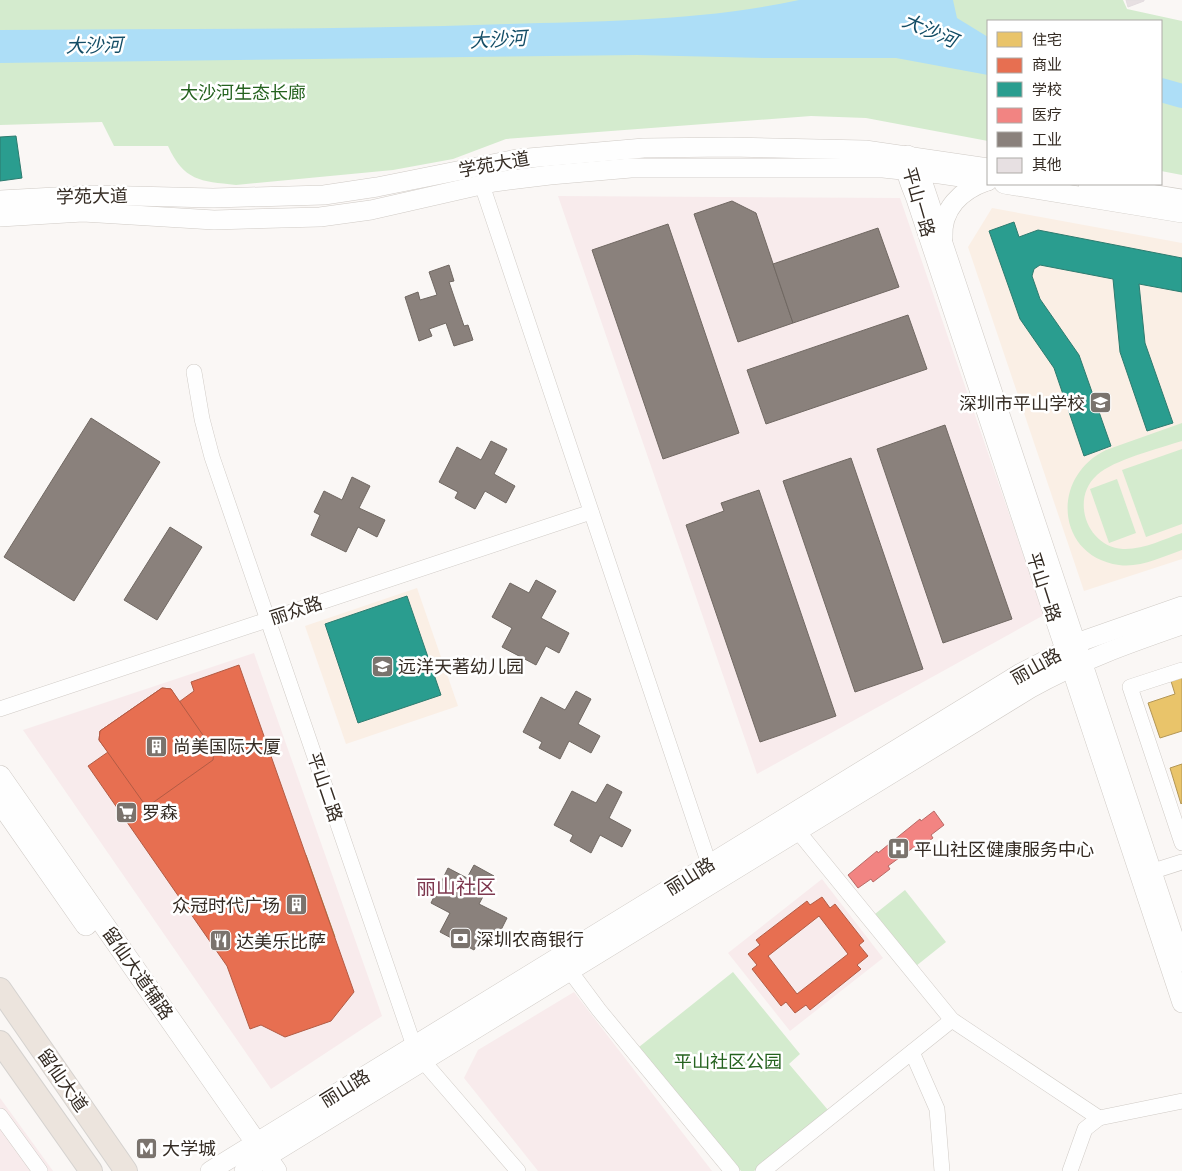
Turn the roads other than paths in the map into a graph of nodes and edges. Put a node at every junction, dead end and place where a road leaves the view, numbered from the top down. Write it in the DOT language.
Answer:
graph roads {
  1 [pos="911,165"];
  2 [pos="987,177"];
  3 [pos="987,180"];
  4 [pos="482,185"];
  5 [pos="1030,185"];
  6 [pos="1094,185"];
  7 [pos="1182,199"];
  8 [pos="0,200"];
  9 [pos="1182,213"];
  10 [pos="0,217"];
  11 [pos="944,247"];
  12 [pos="194,372"];
  13 [pos="591,512"];
  14 [pos="1182,606"];
  15 [pos="267,620"];
  16 [pos="1182,625"];
  17 [pos="1074,656"];
  18 [pos="1182,670"];
  19 [pos="0,709"];
  20 [pos="0,776"];
  21 [pos="0,802"];
  22 [pos="792,824"];
  23 [pos="1182,844"];
  24 [pos="1182,862"];
  25 [pos="709,864"];
  26 [pos="1146,873"];
  27 [pos="1182,962"];
  28 [pos="570,971"];
  29 [pos="0,989"];
  30 [pos="1182,1003"];
  31 [pos="952,1020"];
  32 [pos="0,1042"];
  33 [pos="912,1052"];
  34 [pos="418,1053"];
  35 [pos="1182,1101"];
  36 [pos="0,1116"];
  37 [pos="1100,1118"];
  38 [pos="257,1161"];
  39 [pos="40,1171"];
  40 [pos="91,1171"];
  41 [pos="126,1171"];
  42 [pos="210,1171"];
  43 [pos="518,1171"];
  44 [pos="732,1171"];
  45 [pos="763,1171"];
  46 [pos="942,1171"];
  47 [pos="1070,1171"];
  1 -- 2 [label="street, 学苑大道"];
  1 -- 4 [label="street, 学苑大道"];
  1 -- 8 [label="street, 学苑大道"];
  1 -- 11 [label="street, 平山一路"];
  1 -- 17 [label="street, 平山一路"];
  3 -- 11 [label="street"];
  4 -- 10 [label="street, 学苑大道"];
  4 -- 13 [label="street"];
  5 -- 9 [label="street, 学苑大道"];
  6 -- 7 [label="street"];
  11 -- 17 [label="street, 平山一路"];
  12 -- 15 [label="street, 平山二路"];
  13 -- 15 [label="street, 丽众路"];
  13 -- 25 [label="street"];
  14 -- 17 [label="street, 丽山路"];
  15 -- 19 [label="street, 丽众路"];
  15 -- 34 [label="street, 平山二路"];
  16 -- 17 [label="street, 丽山路"];
  17 -- 22 [label="street, 丽山路"];
  17 -- 26 [label="street, 平山一路"];
  18 -- 23 [label="street"];
  20 -- 38 [label="main road, 留仙大道辅路"];
  21 -- 38 [label="main road, 留仙大道辅路"];
  22 -- 25 [label="street, 丽山路"];
  22 -- 28 [label="street, 丽山路"];
  22 -- 31 [label="street"];
  24 -- 26 [label="street"];
  25 -- 34 [label="street, 丽山路"];
  26 -- 27 [label="street, 平山一路"];
  26 -- 30 [label="street, 平山一路"];
  28 -- 34 [label="street, 丽山路"];
  28 -- 44 [label="street"];
  29 -- 41 [label="main road, 留仙大道"];
  31 -- 33 [label="street"];
  31 -- 37 [label="street"];
  32 -- 40 [label="main road, 留仙大道"];
  33 -- 45 [label="street"];
  33 -- 46 [label="street"];
  34 -- 38 [label="street, 丽山路"];
  34 -- 43 [label="street, 平山二路"];
  35 -- 37 [label="street"];
  36 -- 39 [label="street"];
  37 -- 47 [label="street"];
  38 -- 42 [label="street, 丽山路"];
}
